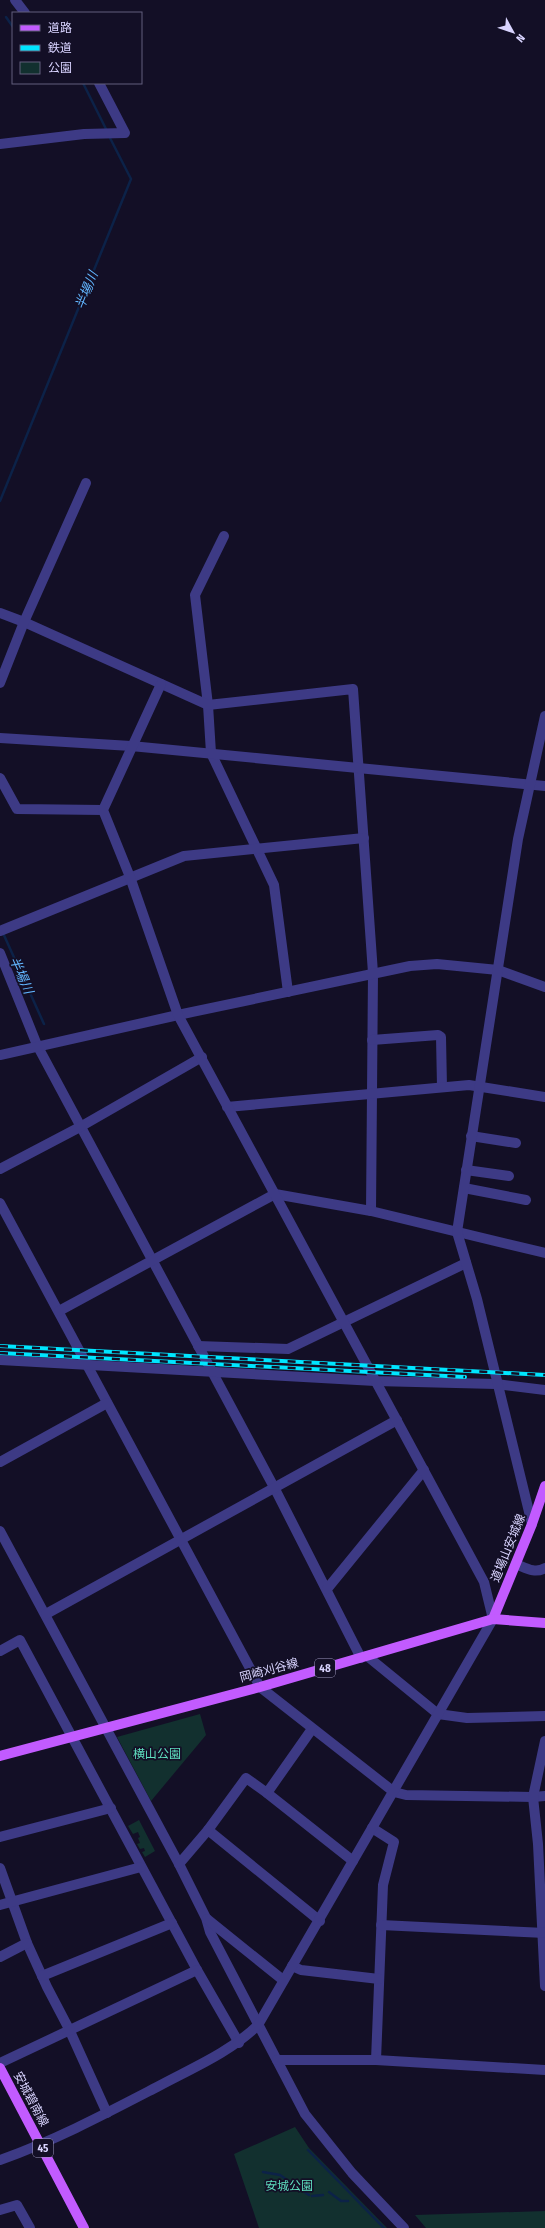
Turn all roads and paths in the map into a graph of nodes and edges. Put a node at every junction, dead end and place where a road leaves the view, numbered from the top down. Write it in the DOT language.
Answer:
graph roads {
  1 [pos="100,84"];
  2 [pos="0,144"];
  3 [pos="86,483"];
  4 [pos="224,536"];
  5 [pos="0,613"];
  6 [pos="24,622"];
  7 [pos="0,684"];
  8 [pos="161,684"];
  9 [pos="208,705"];
  10 [pos="545,716"];
  11 [pos="0,738"];
  12 [pos="131,746"];
  13 [pos="211,753"];
  14 [pos="358,767"];
  15 [pos="0,778"];
  16 [pos="529,785"];
  17 [pos="545,786"];
  18 [pos="103,810"];
  19 [pos="364,838"];
  20 [pos="256,848"];
  21 [pos="130,877"];
  22 [pos="0,931"];
  23 [pos="0,953"];
  24 [pos="498,970"];
  25 [pos="373,973"];
  26 [pos="545,987"];
  27 [pos="288,992"];
  28 [pos="178,1015"];
  29 [pos="372,1040"];
  30 [pos="38,1045"];
  31 [pos="0,1055"];
  32 [pos="202,1057"];
  33 [pos="480,1086"];
  34 [pos="442,1087"];
  35 [pos="371,1094"];
  36 [pos="545,1097"];
  37 [pos="227,1107"];
  38 [pos="80,1127"];
  39 [pos="471,1136"];
  40 [pos="516,1143"];
  41 [pos="0,1169"];
  42 [pos="466,1170"];
  43 [pos="509,1176"];
  44 [pos="464,1188"];
  45 [pos="275,1194"];
  46 [pos="526,1200"];
  47 [pos="0,1202"];
  48 [pos="370,1211"];
  49 [pos="457,1232"];
  50 [pos="545,1253"];
  51 [pos="152,1261"];
  52 [pos="466,1263"];
  53 [pos="59,1311"];
  54 [pos="343,1321"];
  55 [pos="198,1346"];
  56 [pos="0,1360"];
  57 [pos="85,1365"];
  58 [pos="211,1371"];
  59 [pos="375,1381"];
  60 [pos="496,1384"];
  61 [pos="545,1390"];
  62 [pos="107,1403"];
  63 [pos="397,1420"];
  64 [pos="0,1462"];
  65 [pos="424,1470"];
  66 [pos="545,1486"];
  67 [pos="276,1489"];
  68 [pos="532,1524"];
  69 [pos="0,1531"];
  70 [pos="182,1541"];
  71 [pos="516,1564"];
  72 [pos="545,1568"];
  73 [pos="327,1589"];
  74 [pos="46,1614"];
  75 [pos="493,1619"];
  76 [pos="545,1623"];
  77 [pos="0,1651"];
  78 [pos="364,1657"];
  79 [pos="260,1687"];
  80 [pos="438,1714"];
  81 [pos="545,1716"];
  82 [pos="106,1727"];
  83 [pos="312,1729"];
  84 [pos="70,1737"];
  85 [pos="545,1742"];
  86 [pos="0,1756"];
  87 [pos="394,1792"];
  88 [pos="267,1793"];
  89 [pos="545,1796"];
  90 [pos="533,1798"];
  91 [pos="111,1808"];
  92 [pos="372,1828"];
  93 [pos="208,1830"];
  94 [pos="0,1836"];
  95 [pos="353,1861"];
  96 [pos="179,1864"];
  97 [pos="142,1867"];
  98 [pos="0,1868"];
  99 [pos="11,1902"];
  100 [pos="0,1905"];
  101 [pos="206,1918"];
  102 [pos="320,1921"];
  103 [pos="172,1923"];
  104 [pos="381,1925"];
  105 [pos="543,1933"];
  106 [pos="27,1943"];
  107 [pos="0,1957"];
  108 [pos="292,1966"];
  109 [pos="197,1970"];
  110 [pos="42,1976"];
  111 [pos="379,1979"];
  112 [pos="283,1980"];
  113 [pos="545,1986"];
  114 [pos="258,2025"];
  115 [pos="69,2029"];
  116 [pos="239,2043"];
  117 [pos="277,2060"];
  118 [pos="376,2060"];
  119 [pos="0,2063"];
  120 [pos="0,2068"];
  121 [pos="545,2070"];
  122 [pos="106,2113"];
  123 [pos="41,2145"];
  124 [pos="0,2160"];
  125 [pos="0,2210"];
  126 [pos="30,2228"];
  127 [pos="84,2228"];
  128 [pos="404,2228"];
  1 -- 2 [label="street"];
  3 -- 6 [label="street"];
  4 -- 9 [label="street"];
  5 -- 6 [label="street"];
  6 -- 7 [label="street"];
  6 -- 8 [label="street"];
  8 -- 9 [label="street"];
  8 -- 12 [label="street"];
  9 -- 13 [label="street"];
  9 -- 14 [label="street"];
  10 -- 16 [label="street"];
  11 -- 12 [label="street"];
  12 -- 13 [label="street"];
  12 -- 18 [label="street"];
  13 -- 14 [label="street"];
  13 -- 20 [label="street"];
  14 -- 16 [label="street"];
  14 -- 19 [label="street"];
  15 -- 18 [label="street"];
  16 -- 17 [label="street"];
  16 -- 24 [label="street"];
  18 -- 21 [label="street"];
  19 -- 20 [label="street"];
  19 -- 25 [label="street"];
  20 -- 21 [label="street"];
  20 -- 27 [label="street"];
  21 -- 22 [label="street"];
  21 -- 28 [label="street"];
  23 -- 30 [label="street"];
  24 -- 25 [label="street"];
  24 -- 26 [label="street"];
  24 -- 33 [label="street"];
  25 -- 27 [label="street"];
  25 -- 29 [label="street"];
  27 -- 28 [label="street"];
  28 -- 30 [label="street"];
  28 -- 32 [label="street"];
  29 -- 34 [label="street"];
  29 -- 35 [label="street"];
  30 -- 31 [label="street"];
  30 -- 38 [label="street"];
  32 -- 37 [label="street"];
  32 -- 38 [label="street"];
  33 -- 34 [label="street"];
  33 -- 36 [label="street"];
  33 -- 39 [label="street"];
  34 -- 35 [label="street"];
  35 -- 37 [label="street"];
  35 -- 48 [label="street"];
  37 -- 45 [label="street"];
  38 -- 41 [label="street"];
  38 -- 51 [label="street"];
  39 -- 40 [label="street"];
  39 -- 42 [label="street"];
  42 -- 43 [label="street"];
  42 -- 44 [label="street"];
  44 -- 46 [label="street"];
  44 -- 49 [label="street"];
  45 -- 48 [label="street"];
  45 -- 51 [label="street"];
  45 -- 54 [label="street"];
  47 -- 53 [label="street"];
  48 -- 49 [label="street"];
  49 -- 50 [label="street"];
  49 -- 52 [label="street"];
  51 -- 53 [label="street"];
  51 -- 55 [label="street"];
  52 -- 54 [label="street"];
  52 -- 60 [label="street"];
  53 -- 57 [label="street"];
  54 -- 55 [label="street"];
  54 -- 59 [label="street"];
  55 -- 58 [label="street"];
  56 -- 57 [label="street"];
  57 -- 58 [label="street"];
  57 -- 62 [label="street"];
  58 -- 59 [label="street"];
  58 -- 67 [label="street"];
  59 -- 60 [label="street"];
  59 -- 63 [label="street"];
  60 -- 61 [label="street"];
  60 -- 68 [label="street"];
  62 -- 64 [label="street"];
  62 -- 70 [label="street"];
  63 -- 65 [label="street"];
  63 -- 67 [label="street"];
  65 -- 73 [label="street"];
  65 -- 75 [label="street"];
  66 -- 68 [label="main road, 道場山安城線"];
  67 -- 70 [label="street"];
  67 -- 73 [label="street"];
  68 -- 71 [label="main road, 道場山安城線"];
  69 -- 74 [label="street"];
  70 -- 74 [label="street"];
  70 -- 79 [label="street"];
  71 -- 72 [label="street"];
  71 -- 75 [label="main road, 道場山安城線"];
  73 -- 78 [label="street"];
  74 -- 82 [label="street"];
  75 -- 76 [label="main road, 岡崎刈谷線 / 48"];
  75 -- 78 [label="main road, 岡崎刈谷線 / 48"];
  75 -- 80 [label="street"];
  77 -- 84 [label="street"];
  78 -- 79 [label="main road, 岡崎刈谷線 / 48"];
  78 -- 80 [label="street"];
  79 -- 82 [label="main road, 岡崎刈谷線 / 48"];
  79 -- 83 [label="street"];
  80 -- 81 [label="street"];
  80 -- 87 [label="street"];
  82 -- 84 [label="main road, 岡崎刈谷線 / 48"];
  82 -- 96 [label="street"];
  83 -- 87 [label="street"];
  83 -- 88 [label="street"];
  84 -- 86 [label="main road, 岡崎刈谷線 / 48"];
  84 -- 91 [label="street"];
  85 -- 90 [label="street"];
  87 -- 90 [label="street"];
  87 -- 92 [label="street"];
  88 -- 93 [label="street"];
  88 -- 95 [label="street"];
  89 -- 90 [label="street"];
  90 -- 105 [label="street"];
  91 -- 94 [label="street"];
  91 -- 97 [label="street"];
  92 -- 95 [label="street"];
  92 -- 104 [label="street"];
  93 -- 96 [label="street"];
  93 -- 102 [label="street"];
  95 -- 102 [label="street"];
  96 -- 101 [label="street"];
  97 -- 99 [label="street"];
  97 -- 103 [label="street"];
  98 -- 99 [label="street"];
  99 -- 100 [label="street"];
  99 -- 106 [label="street"];
  101 -- 112 [label="street"];
  101 -- 114 [label="street"];
  102 -- 108 [label="street"];
  103 -- 109 [label="street"];
  103 -- 110 [label="street"];
  104 -- 105 [label="street"];
  104 -- 111 [label="street"];
  105 -- 113 [label="street"];
  106 -- 107 [label="street"];
  106 -- 110 [label="street"];
  108 -- 111 [label="street"];
  108 -- 112 [label="street"];
  109 -- 115 [label="street"];
  109 -- 116 [label="street"];
  110 -- 115 [label="street"];
  111 -- 118 [label="street"];
  112 -- 114 [label="street"];
  114 -- 116 [label="street"];
  114 -- 117 [label="street"];
  115 -- 119 [label="street"];
  115 -- 122 [label="street"];
  116 -- 122 [label="street"];
  117 -- 118 [label="street"];
  117 -- 128 [label="street"];
  118 -- 121 [label="street"];
  120 -- 123 [label="main road, 安城碧南線 / 45"];
  122 -- 123 [label="street"];
  123 -- 124 [label="street"];
  123 -- 127 [label="main road, 安城碧南線 / 45"];
  125 -- 126 [label="street"];
}
